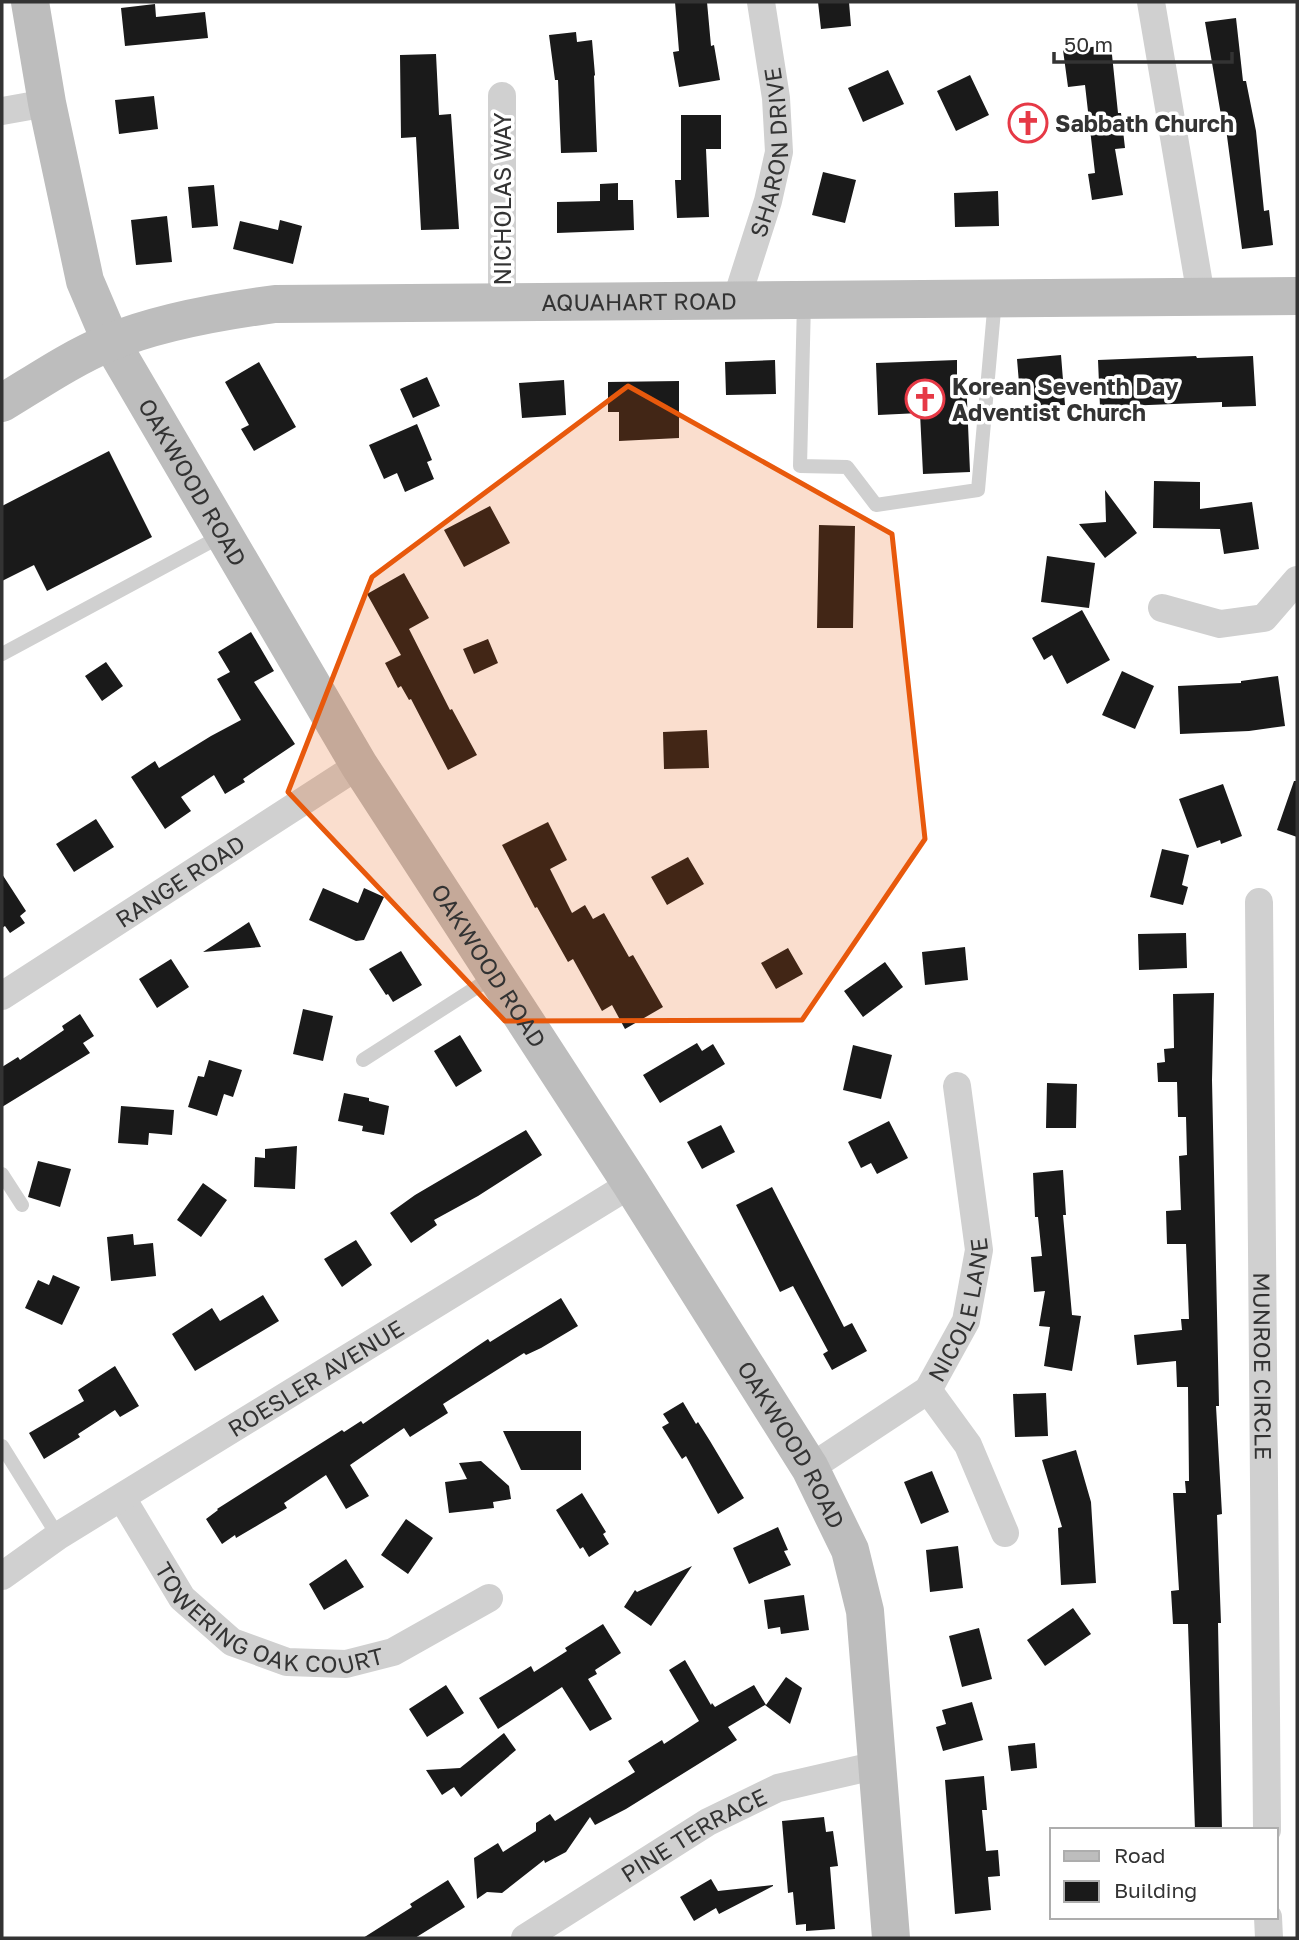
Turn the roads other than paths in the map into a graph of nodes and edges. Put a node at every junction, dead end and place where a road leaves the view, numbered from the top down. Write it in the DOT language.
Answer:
graph roads {
  1 [pos="30,2"];
  2 [pos="761,2"];
  3 [pos="1151,2"];
  4 [pos="502,96"];
  5 [pos="47,103"];
  6 [pos="2,111"];
  7 [pos="1202,296"];
  8 [pos="1297,296"];
  9 [pos="995,298"];
  10 [pos="804,300"];
  11 [pos="736,301"];
  12 [pos="502,302"];
  13 [pos="111,342"];
  14 [pos="2,404"];
  15 [pos="224,535"];
  16 [pos="1297,580"];
  17 [pos="1162,608"];
  18 [pos="2,654"];
  19 [pos="359,765"];
  20 [pos="1259,902"];
  21 [pos="495,975"];
  22 [pos="2,996"];
  23 [pos="363,1059"];
  24 [pos="957,1086"];
  25 [pos="2,1174"];
  26 [pos="631,1184"];
  27 [pos="22,1205"];
  28 [pos="928,1390"];
  29 [pos="2,1446"];
  30 [pos="810,1468"];
  31 [pos="122,1498"];
  32 [pos="1005,1533"];
  33 [pos="58,1536"];
  34 [pos="2,1576"];
  35 [pos="489,1598"];
  36 [pos="878,1765"];
  37 [pos="1268,1828"];
  38 [pos="1268,1919"];
  39 [pos="525,1938"];
  40 [pos="891,1938"];
  41 [pos="1269,1938"];
  1 -- 5 [label="street, OAKWOOD ROAD"];
  2 -- 11 [label="street, SHARON DRIVE"];
  3 -- 7 [label="street"];
  4 -- 12 [label="street, NICHOLAS WAY"];
  5 -- 6 [label="street"];
  5 -- 13 [label="street, OAKWOOD ROAD"];
  7 -- 8 [label="street, AQUAHART ROAD"];
  7 -- 9 [label="street, AQUAHART ROAD"];
  9 -- 10 [label="street, AQUAHART ROAD"];
  9 -- 10 [label="lane"];
  10 -- 11 [label="street, AQUAHART ROAD"];
  11 -- 12 [label="street, AQUAHART ROAD"];
  12 -- 13 [label="street, AQUAHART ROAD"];
  13 -- 14 [label="street, AQUAHART ROAD"];
  13 -- 15 [label="street, OAKWOOD ROAD"];
  15 -- 18 [label="lane"];
  15 -- 19 [label="street, OAKWOOD ROAD"];
  16 -- 17 [label="street"];
  19 -- 21 [label="street, OAKWOOD ROAD"];
  19 -- 22 [label="street, RANGE ROAD"];
  20 -- 37 [label="street, MUNROE CIRCLE"];
  21 -- 23 [label="lane"];
  21 -- 26 [label="street, OAKWOOD ROAD"];
  24 -- 28 [label="street, NICOLE LANE"];
  25 -- 27 [label="lane"];
  26 -- 30 [label="street, OAKWOOD ROAD"];
  26 -- 31 [label="street, ROESLER AVENUE"];
  28 -- 30 [label="street, NICOLE LANE"];
  28 -- 32 [label="street"];
  29 -- 33 [label="lane"];
  30 -- 36 [label="street, OAKWOOD ROAD"];
  31 -- 33 [label="street, ROESLER AVENUE"];
  31 -- 35 [label="street, TOWERING OAK COURT"];
  33 -- 34 [label="street, ROESLER AVENUE"];
  36 -- 39 [label="street, PINE TERRACE"];
  36 -- 40 [label="street, OAKWOOD ROAD"];
  38 -- 41 [label="street"];
}
